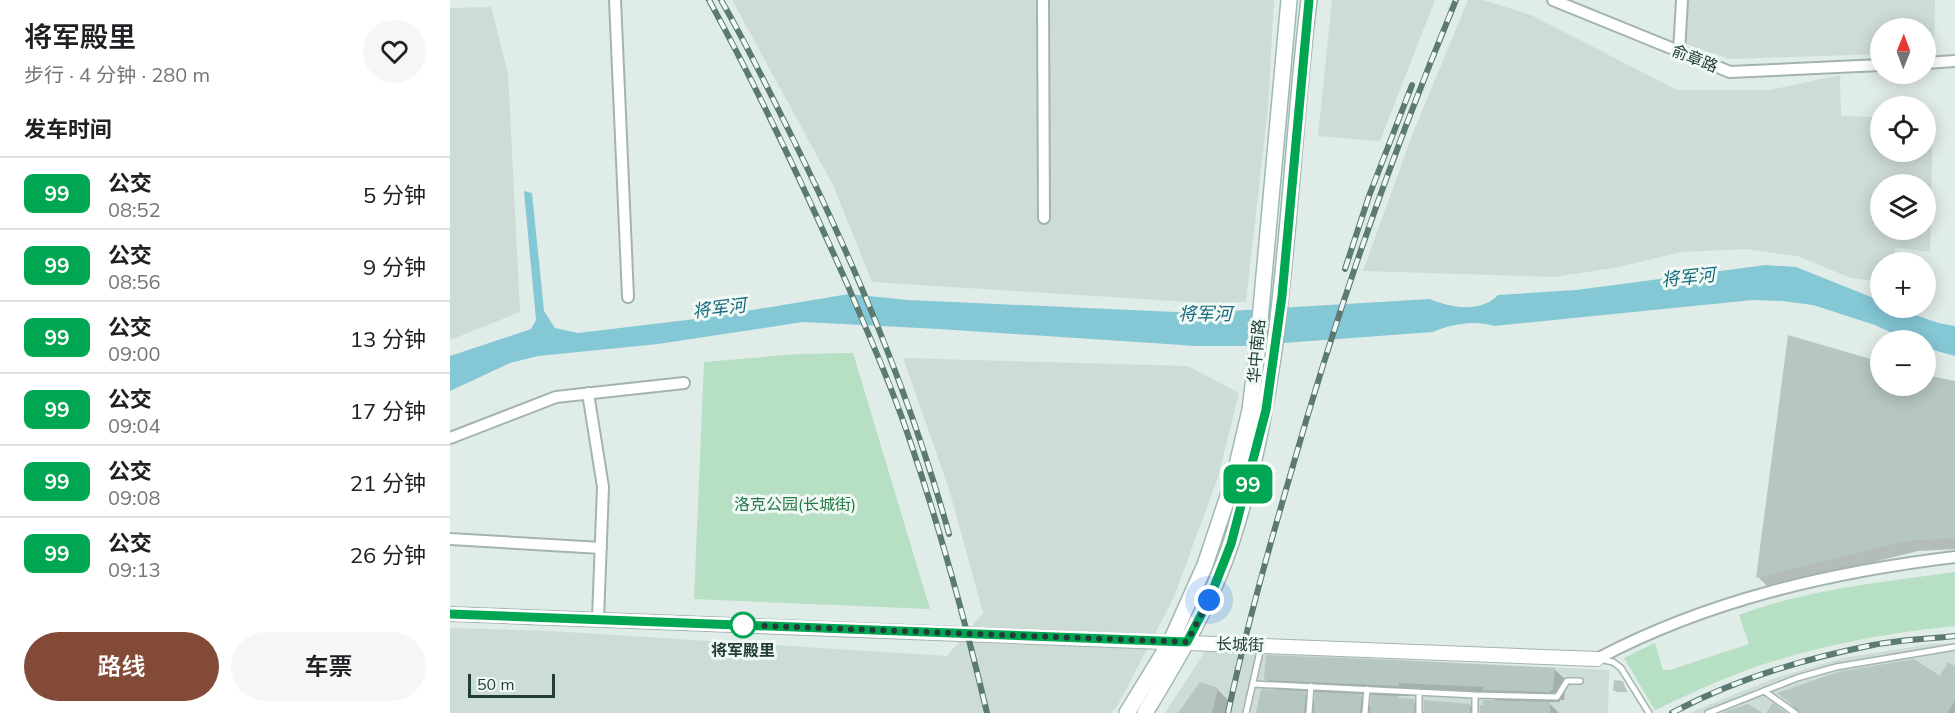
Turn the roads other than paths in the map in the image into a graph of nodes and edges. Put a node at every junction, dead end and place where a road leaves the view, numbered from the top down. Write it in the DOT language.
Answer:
graph roads {
  1 [pos="615,0"];
  2 [pos="1043,0"];
  3 [pos="1289,0"];
  4 [pos="1309,0"];
  5 [pos="1553,0"];
  6 [pos="1682,0"];
  7 [pos="1679,52"];
  8 [pos="1955,61"];
  9 [pos="1936,62"];
  10 [pos="1870,66"];
  11 [pos="1044,218"];
  12 [pos="628,297"];
  13 [pos="684,382"];
  14 [pos="588,393"];
  15 [pos="450,438"];
  16 [pos="450,539"];
  17 [pos="601,548"];
  18 [pos="1955,557"];
  19 [pos="450,614"];
  20 [pos="598,620"];
  21 [pos="1171,641"];
  22 [pos="1187,642"];
  23 [pos="1262,645"];
  24 [pos="1955,647"];
  25 [pos="1597,659"];
  26 [pos="1580,681"];
  27 [pos="1253,684"];
  28 [pos="1311,687"];
  29 [pos="1366,689"];
  30 [pos="1764,691"];
  31 [pos="1419,692"];
  32 [pos="1475,695"];
  33 [pos="1127,713"];
  34 [pos="1145,713"];
  35 [pos="1246,713"];
  36 [pos="1309,713"];
  37 [pos="1365,713"];
  38 [pos="1419,713"];
  39 [pos="1475,713"];
  40 [pos="1649,713"];
  41 [pos="1708,713"];
  42 [pos="1795,713"];
  1 -- 12 [label="street"];
  2 -- 11 [label="street"];
  3 -- 21 [label="main road, 华中南路"];
  4 -- 22 [label="main road, 华中南路"];
  5 -- 7 [label="street, 俞章路"];
  6 -- 7 [label="street"];
  7 -- 10 [label="street, 俞章路"];
  8 -- 9 [label="street"];
  13 -- 14 [label="street"];
  14 -- 15 [label="street"];
  14 -- 17 [label="street"];
  16 -- 17 [label="street"];
  17 -- 20 [label="street"];
  18 -- 25 [label="street"];
  19 -- 20 [label="street, 长城街"];
  20 -- 21 [label="street, 长城街"];
  21 -- 22 [label="street, 长城街"];
  21 -- 33 [label="main road, 华中南路"];
  22 -- 23 [label="street, 长城街"];
  22 -- 34 [label="main road, 华中南路"];
  23 -- 25 [label="street, 长城街"];
  23 -- 27 [label="lane"];
  24 -- 30 [label="lane"];
  25 -- 40 [label="lane"];
  26 -- 32 [label="lane"];
  27 -- 28 [label="lane"];
  27 -- 35 [label="lane"];
  28 -- 29 [label="lane"];
  28 -- 36 [label="lane"];
  29 -- 31 [label="lane"];
  29 -- 37 [label="lane"];
  30 -- 41 [label="lane"];
  30 -- 42 [label="lane"];
  31 -- 32 [label="lane"];
  31 -- 38 [label="lane"];
  32 -- 39 [label="lane"];
}
